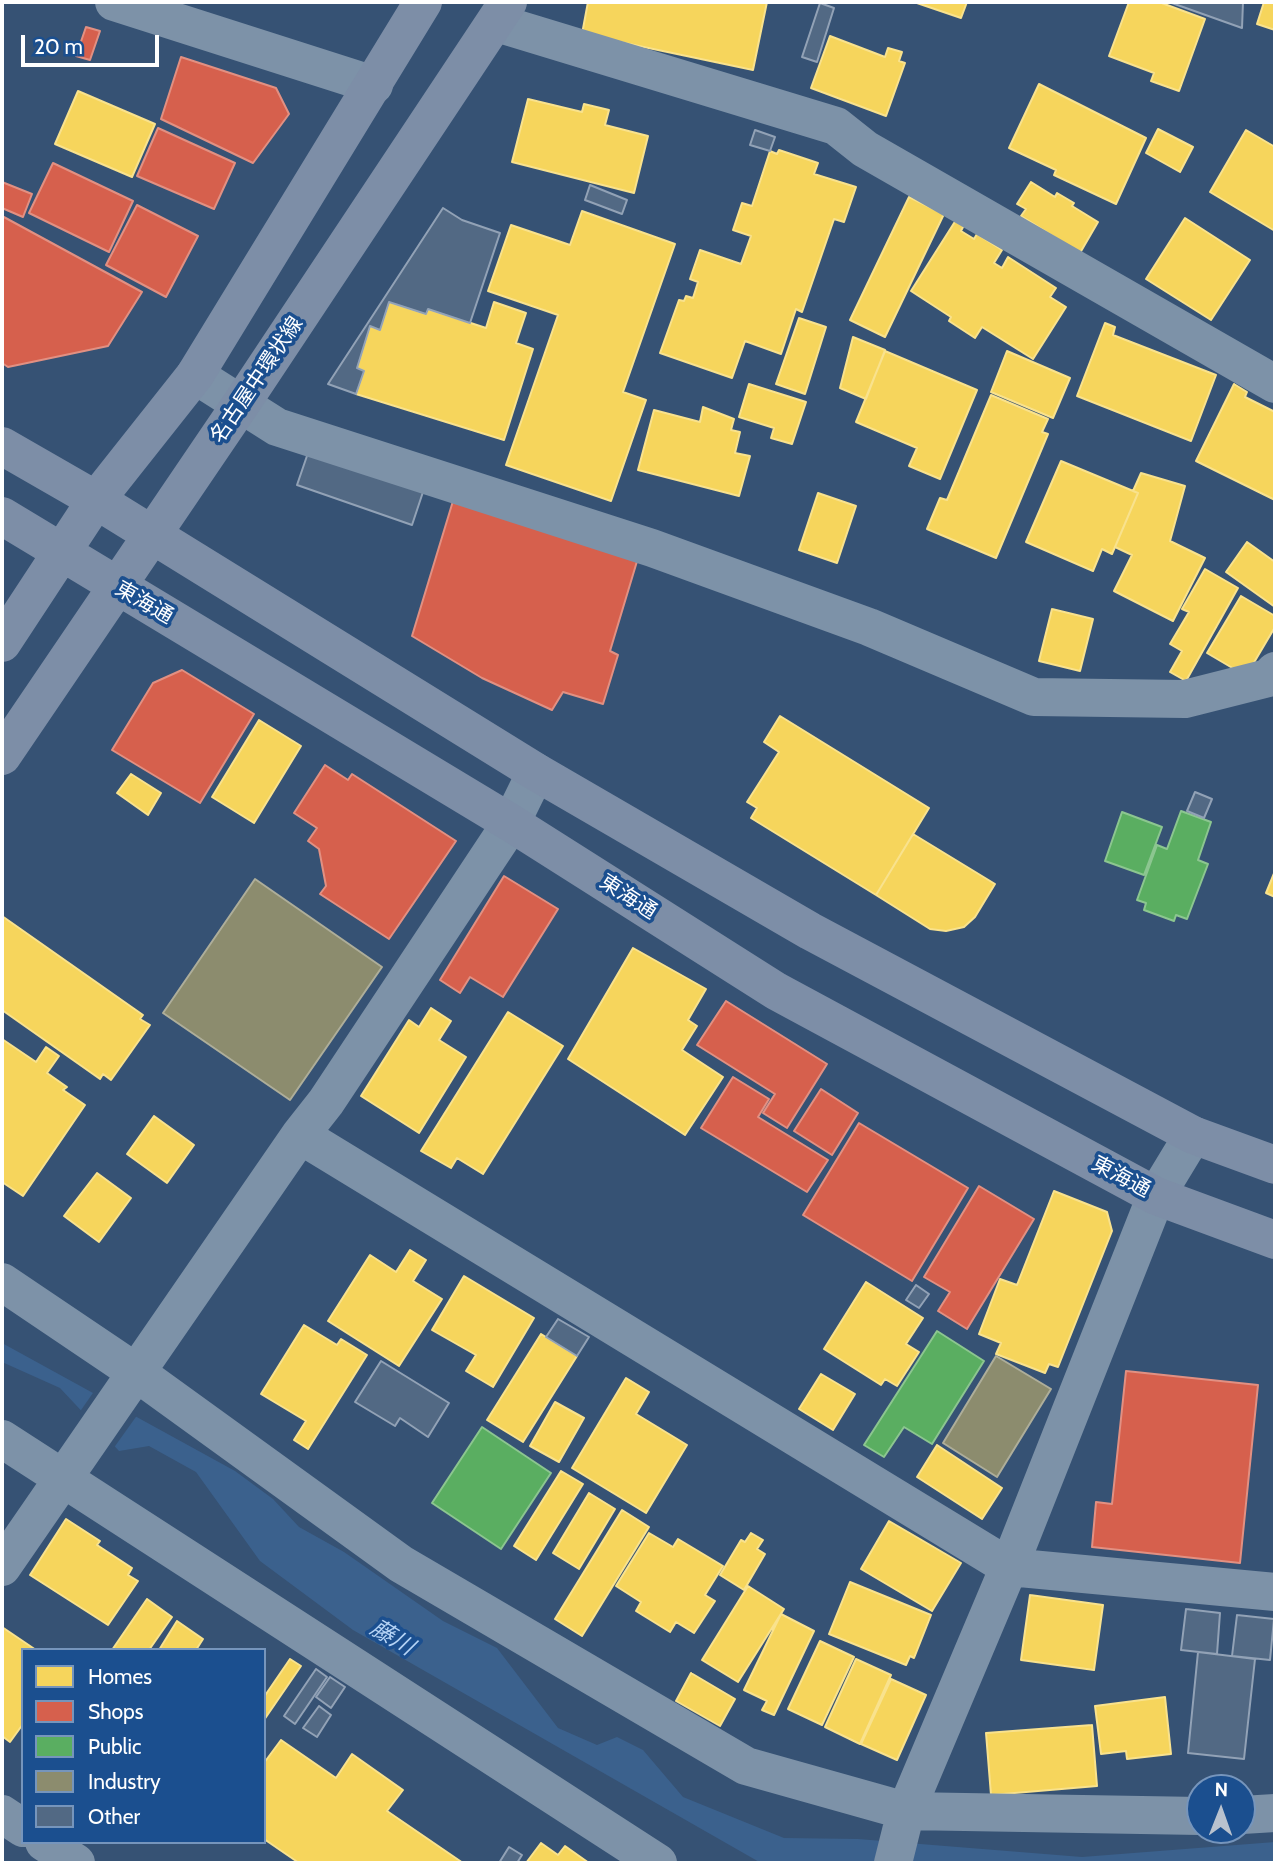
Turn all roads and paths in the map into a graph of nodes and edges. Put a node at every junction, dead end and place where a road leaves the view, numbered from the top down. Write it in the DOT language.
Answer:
graph roads {
  1 [pos="114,2"];
  2 [pos="423,2"];
  3 [pos="502,12"];
  4 [pos="374,85"];
  5 [pos="195,375"];
  6 [pos="1275,384"];
  7 [pos="240,405"];
  8 [pos="2,446"];
  9 [pos="96,500"];
  10 [pos="2,516"];
  11 [pos="150,535"];
  12 [pos="61,554"];
  13 [pos="116,587"];
  14 [pos="2,643"];
  15 [pos="1275,671"];
  16 [pos="2,756"];
  17 [pos="536,772"];
  18 [pos="511,822"];
  19 [pos="300,1135"];
  20 [pos="1193,1135"];
  21 [pos="1275,1166"];
  22 [pos="1156,1196"];
  23 [pos="1275,1240"];
  24 [pos="2,1282"];
  25 [pos="130,1381"];
  26 [pos="2,1439"];
  27 [pos="68,1469"];
  28 [pos="2,1567"];
  29 [pos="1009,1567"];
  30 [pos="1275,1592"];
  31 [pos="1275,1812"];
  32 [pos="2,1814"];
  33 [pos="1256,1814"];
  34 [pos="1186,1817"];
  35 [pos="21,1827"];
  36 [pos="899,1836"];
  37 [pos="47,1844"];
  38 [pos="76,1863"];
  39 [pos="658,1863"];
  1 -- 4 [label="street"];
  2 -- 4 [label="main road"];
  3 -- 6 [label="street"];
  3 -- 7 [label="main road, 名古屋中環状線"];
  4 -- 5 [label="main road"];
  5 -- 7 [label="street"];
  5 -- 9 [label="main road"];
  7 -- 11 [label="main road, 名古屋中環状線"];
  7 -- 15 [label="street"];
  8 -- 9 [label="main road"];
  9 -- 11 [label="main road"];
  9 -- 12 [label="main road"];
  10 -- 12 [label="main road, 東海通"];
  11 -- 13 [label="main road, 名古屋中環状線"];
  11 -- 17 [label="main road"];
  12 -- 13 [label="main road, 東海通"];
  12 -- 14 [label="main road"];
  13 -- 16 [label="main road, 名古屋中環状線"];
  13 -- 18 [label="main road, 東海通"];
  17 -- 18 [label="street"];
  17 -- 20 [label="main road"];
  18 -- 19 [label="street"];
  18 -- 22 [label="main road, 東海通"];
  19 -- 25 [label="street"];
  19 -- 29 [label="street"];
  20 -- 21 [label="main road"];
  20 -- 22 [label="street"];
  22 -- 23 [label="main road, 東海通"];
  22 -- 29 [label="street"];
  24 -- 25 [label="street"];
  25 -- 27 [label="street"];
  25 -- 36 [label="street"];
  26 -- 27 [label="street"];
  27 -- 28 [label="street"];
  27 -- 39 [label="street"];
  29 -- 30 [label="street"];
  29 -- 36 [label="street"];
  31 -- 33 [label="street"];
  32 -- 35 [label="street"];
  34 -- 36 [label="street"];
  37 -- 38 [label="street"];
}
